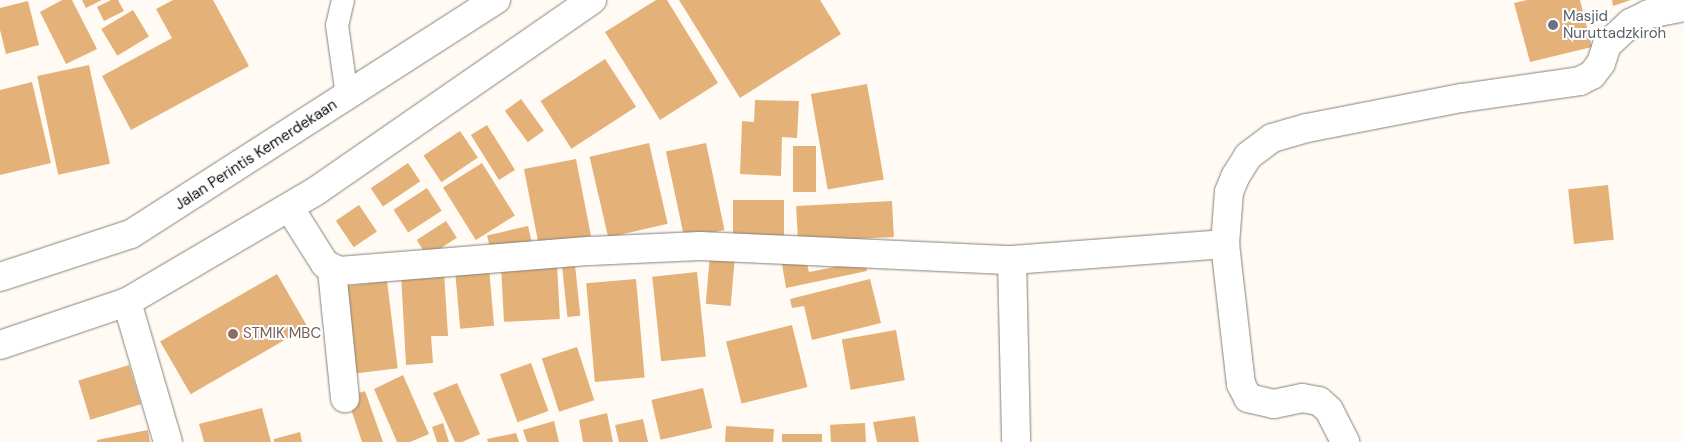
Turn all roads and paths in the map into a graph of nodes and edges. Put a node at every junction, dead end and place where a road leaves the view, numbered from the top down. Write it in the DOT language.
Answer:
graph roads {
  1 [pos="343,0"];
  2 [pos="496,0"];
  3 [pos="592,0"];
  4 [pos="1684,7"];
  5 [pos="347,96"];
  6 [pos="289,207"];
  7 [pos="1225,244"];
  8 [pos="1012,260"];
  9 [pos="332,270"];
  10 [pos="0,277"];
  11 [pos="127,302"];
  12 [pos="0,345"];
  13 [pos="345,398"];
  14 [pos="168,442"];
  15 [pos="1016,442"];
  16 [pos="1345,442"];
  1 -- 5 [label="lane"];
  2 -- 5 [label="main road, Jalan Perintis Kemerdekaan"];
  3 -- 6 [label="main road"];
  4 -- 7 [label="main road"];
  5 -- 10 [label="main road, Jalan Perintis Kemerdekaan"];
  6 -- 9 [label="main road"];
  6 -- 11 [label="main road"];
  7 -- 8 [label="main road"];
  7 -- 16 [label="main road"];
  8 -- 9 [label="main road"];
  8 -- 15 [label="main road"];
  9 -- 13 [label="main road"];
  11 -- 12 [label="main road"];
  11 -- 14 [label="main road"];
}
